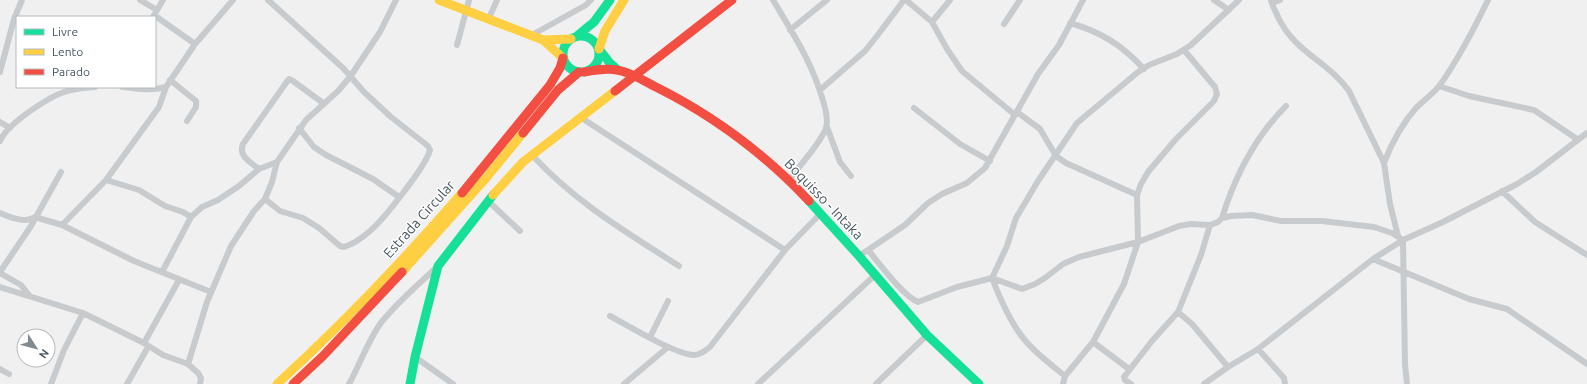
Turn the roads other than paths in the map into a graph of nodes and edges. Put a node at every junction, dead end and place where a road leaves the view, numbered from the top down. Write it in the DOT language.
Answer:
graph roads {
  1 [pos="22,0"];
  2 [pos="140,0"];
  3 [pos="163,0"];
  4 [pos="233,0"];
  5 [pos="396,0"];
  6 [pos="439,0"];
  7 [pos="469,0"];
  8 [pos="497,0"];
  9 [pos="591,0"];
  10 [pos="610,0"];
  11 [pos="624,0"];
  12 [pos="732,0"];
  13 [pos="773,0"];
  14 [pos="827,0"];
  15 [pos="905,0"];
  16 [pos="950,0"];
  17 [pos="1020,0"];
  18 [pos="1083,0"];
  19 [pos="1214,0"];
  20 [pos="1239,0"];
  21 [pos="1280,0"];
  22 [pos="1488,0"];
  23 [pos="270,1"];
  24 [pos="1271,2"];
  25 [pos="466,9"];
  26 [pos="1229,10"];
  27 [pos="154,14"];
  28 [pos="489,18"];
  29 [pos="932,22"];
  30 [pos="1070,23"];
  31 [pos="1004,24"];
  32 [pos="790,30"];
  33 [pos="532,35"];
  34 [pos="574,38"];
  35 [pos="543,40"];
  36 [pos="196,44"];
  37 [pos="457,45"];
  38 [pos="600,49"];
  39 [pos="1184,50"];
  40 [pos="563,58"];
  41 [pos="1144,69"];
  42 [pos="618,70"];
  43 [pos="0,72"];
  44 [pos="581,72"];
  45 [pos="634,76"];
  46 [pos="350,77"];
  47 [pos="170,80"];
  48 [pos="1439,86"];
  49 [pos="166,87"];
  50 [pos="79,88"];
  51 [pos="130,88"];
  52 [pos="820,90"];
  53 [pos="322,103"];
  54 [pos="1286,106"];
  55 [pos="914,108"];
  56 [pos="1016,114"];
  57 [pos="580,117"];
  58 [pos="187,121"];
  59 [pos="0,122"];
  60 [pos="827,127"];
  61 [pos="10,128"];
  62 [pos="299,128"];
  63 [pos="1587,133"];
  64 [pos="1577,140"];
  65 [pos="0,141"];
  66 [pos="1376,145"];
  67 [pos="1391,145"];
  68 [pos="532,155"];
  69 [pos="1056,156"];
  70 [pos="990,161"];
  71 [pos="277,162"];
  72 [pos="1384,163"];
  73 [pos="259,170"];
  74 [pos="61,172"];
  75 [pos="851,176"];
  76 [pos="106,180"];
  77 [pos="789,180"];
  78 [pos="1502,191"];
  79 [pos="1136,195"];
  80 [pos="399,197"];
  81 [pos="264,199"];
  82 [pos="488,200"];
  83 [pos="0,213"];
  84 [pos="820,214"];
  85 [pos="35,217"];
  86 [pos="191,217"];
  87 [pos="1222,218"];
  88 [pos="62,225"];
  89 [pos="1210,225"];
  90 [pos="520,231"];
  91 [pos="1401,238"];
  92 [pos="1138,242"];
  93 [pos="785,250"];
  94 [pos="868,250"];
  95 [pos="1587,255"];
  96 [pos="859,256"];
  97 [pos="1373,260"];
  98 [pos="438,266"];
  99 [pos="678,266"];
  100 [pos="0,272"];
  101 [pos="162,272"];
  102 [pos="1403,272"];
  103 [pos="875,275"];
  104 [pos="992,278"];
  105 [pos="179,280"];
  106 [pos="0,287"];
  107 [pos="211,292"];
  108 [pos="29,296"];
  109 [pos="668,301"];
  110 [pos="1178,312"];
  111 [pos="83,313"];
  112 [pos="610,316"];
  113 [pos="927,335"];
  114 [pos="650,337"];
  115 [pos="1093,342"];
  116 [pos="146,345"];
  117 [pos="668,347"];
  118 [pos="1258,349"];
  119 [pos="415,357"];
  120 [pos="188,364"];
  121 [pos="1587,364"];
  122 [pos="1228,367"];
  123 [pos="0,369"];
  124 [pos="1129,369"];
  125 [pos="10,374"];
  126 [pos="1065,376"];
  127 [pos="51,384"];
  128 [pos="128,384"];
  129 [pos="200,384"];
  130 [pos="278,384"];
  131 [pos="293,384"];
  132 [pos="349,384"];
  133 [pos="410,384"];
  134 [pos="454,384"];
  135 [pos="624,384"];
  136 [pos="758,384"];
  137 [pos="876,384"];
  138 [pos="980,384"];
  139 [pos="1063,384"];
  140 [pos="1131,384"];
  141 [pos="1204,384"];
  142 [pos="1285,384"];
  143 [pos="1408,384"];
  1 -- 43 [label="street"];
  2 -- 27 [label="street"];
  3 -- 27 [label="street"];
  4 -- 36 [label="street"];
  5 -- 46 [label="street"];
  6 -- 25 [label="street"];
  7 -- 25 [label="street"];
  8 -- 28 [label="street"];
  9 -- 33 [label="street"];
  10 -- 34 [label="street"];
  11 -- 38 [label="street"];
  12 -- 45 [label="street"];
  13 -- 32 [label="street"];
  14 -- 32 [label="street"];
  15 -- 29 [label="street"];
  15 -- 52 [label="street"];
  16 -- 29 [label="street"];
  17 -- 31 [label="street"];
  18 -- 30 [label="street"];
  19 -- 26 [label="street"];
  20 -- 26 [label="street"];
  21 -- 24 [label="street"];
  22 -- 48 [label="street"];
  23 -- 46 [label="street"];
  24 -- 66 [label="street"];
  25 -- 28 [label="street"];
  25 -- 37 [label="street"];
  26 -- 39 [label="street"];
  27 -- 36 [label="street"];
  28 -- 33 [label="street"];
  29 -- 56 [label="street"];
  30 -- 41 [label="street"];
  30 -- 56 [label="street"];
  32 -- 52 [label="street"];
  33 -- 35 [label="street"];
  34 -- 35 [label="street"];
  34 -- 38 [label="street"];
  34 -- 40 [label="street"];
  35 -- 40 [label="street"];
  36 -- 47 [label="street"];
  38 -- 42 [label="street"];
  38 -- 44 [label="street"];
  39 -- 41 [label="street"];
  39 -- 79 [label="street"];
  40 -- 44 [label="street"];
  40 -- 130 [label="street, Estrada Circular"];
  41 -- 69 [label="street"];
  42 -- 44 [label="street"];
  42 -- 45 [label="street, Boquisso - Intaka"];
  44 -- 131 [label="street, Estrada Circular"];
  45 -- 57 [label="street"];
  45 -- 77 [label="street, Boquisso - Intaka"];
  46 -- 53 [label="street"];
  46 -- 80 [label="street"];
  47 -- 49 [label="street"];
  47 -- 58 [label="street"];
  48 -- 64 [label="street"];
  48 -- 67 [label="street"];
  49 -- 51 [label="street"];
  49 -- 76 [label="street"];
  50 -- 61 [label="street"];
  52 -- 60 [label="street"];
  53 -- 62 [label="street"];
  53 -- 73 [label="street"];
  54 -- 87 [label="street"];
  55 -- 70 [label="street"];
  56 -- 69 [label="street"];
  56 -- 70 [label="street"];
  57 -- 68 [label="street"];
  57 -- 93 [label="street"];
  59 -- 61 [label="street"];
  60 -- 75 [label="street"];
  60 -- 77 [label="street"];
  61 -- 65 [label="street"];
  62 -- 71 [label="street"];
  62 -- 80 [label="street"];
  63 -- 64 [label="street"];
  64 -- 78 [label="street"];
  66 -- 67 [label="street"];
  66 -- 72 [label="street"];
  67 -- 72 [label="street"];
  68 -- 82 [label="street"];
  68 -- 99 [label="street"];
  69 -- 79 [label="street"];
  69 -- 104 [label="street"];
  70 -- 94 [label="street"];
  71 -- 73 [label="street"];
  71 -- 81 [label="street"];
  72 -- 91 [label="street"];
  73 -- 86 [label="street"];
  74 -- 85 [label="street"];
  76 -- 86 [label="street"];
  76 -- 88 [label="street"];
  77 -- 84 [label="street, Boquisso - Intaka"];
  78 -- 91 [label="street"];
  78 -- 95 [label="street"];
  79 -- 92 [label="street"];
  80 -- 81 [label="street"];
  81 -- 107 [label="street"];
  82 -- 90 [label="street"];
  82 -- 98 [label="street"];
  83 -- 85 [label="street"];
  84 -- 93 [label="street"];
  84 -- 96 [label="street, Boquisso - Intaka"];
  85 -- 88 [label="street"];
  85 -- 100 [label="street"];
  86 -- 101 [label="street"];
  87 -- 89 [label="street"];
  87 -- 91 [label="street"];
  88 -- 101 [label="street"];
  89 -- 92 [label="street"];
  89 -- 110 [label="street"];
  91 -- 97 [label="street"];
  91 -- 102 [label="street"];
  92 -- 104 [label="street"];
  92 -- 115 [label="street"];
  93 -- 117 [label="street"];
  94 -- 96 [label="street"];
  94 -- 104 [label="street"];
  96 -- 103 [label="street, Boquisso - Intaka"];
  97 -- 102 [label="street"];
  97 -- 118 [label="street"];
  98 -- 119 [label="street"];
  98 -- 132 [label="street"];
  100 -- 108 [label="street"];
  101 -- 105 [label="street"];
  102 -- 121 [label="street"];
  102 -- 143 [label="street"];
  103 -- 113 [label="street, Boquisso - Intaka"];
  103 -- 136 [label="street"];
  104 -- 126 [label="street"];
  105 -- 107 [label="street"];
  105 -- 116 [label="street"];
  106 -- 108 [label="street"];
  107 -- 120 [label="street"];
  108 -- 111 [label="street"];
  109 -- 114 [label="street"];
  110 -- 122 [label="street"];
  110 -- 124 [label="street"];
  111 -- 116 [label="street"];
  111 -- 127 [label="street"];
  112 -- 114 [label="street"];
  113 -- 137 [label="street"];
  113 -- 138 [label="street, Boquisso - Intaka"];
  114 -- 117 [label="street"];
  115 -- 124 [label="street"];
  115 -- 126 [label="street"];
  116 -- 120 [label="street"];
  116 -- 128 [label="street"];
  117 -- 135 [label="street"];
  118 -- 122 [label="street"];
  118 -- 142 [label="street"];
  119 -- 133 [label="street"];
  119 -- 134 [label="street"];
  120 -- 129 [label="street"];
  122 -- 141 [label="street"];
  123 -- 125 [label="street"];
  124 -- 140 [label="street"];
  126 -- 139 [label="street"];
}
